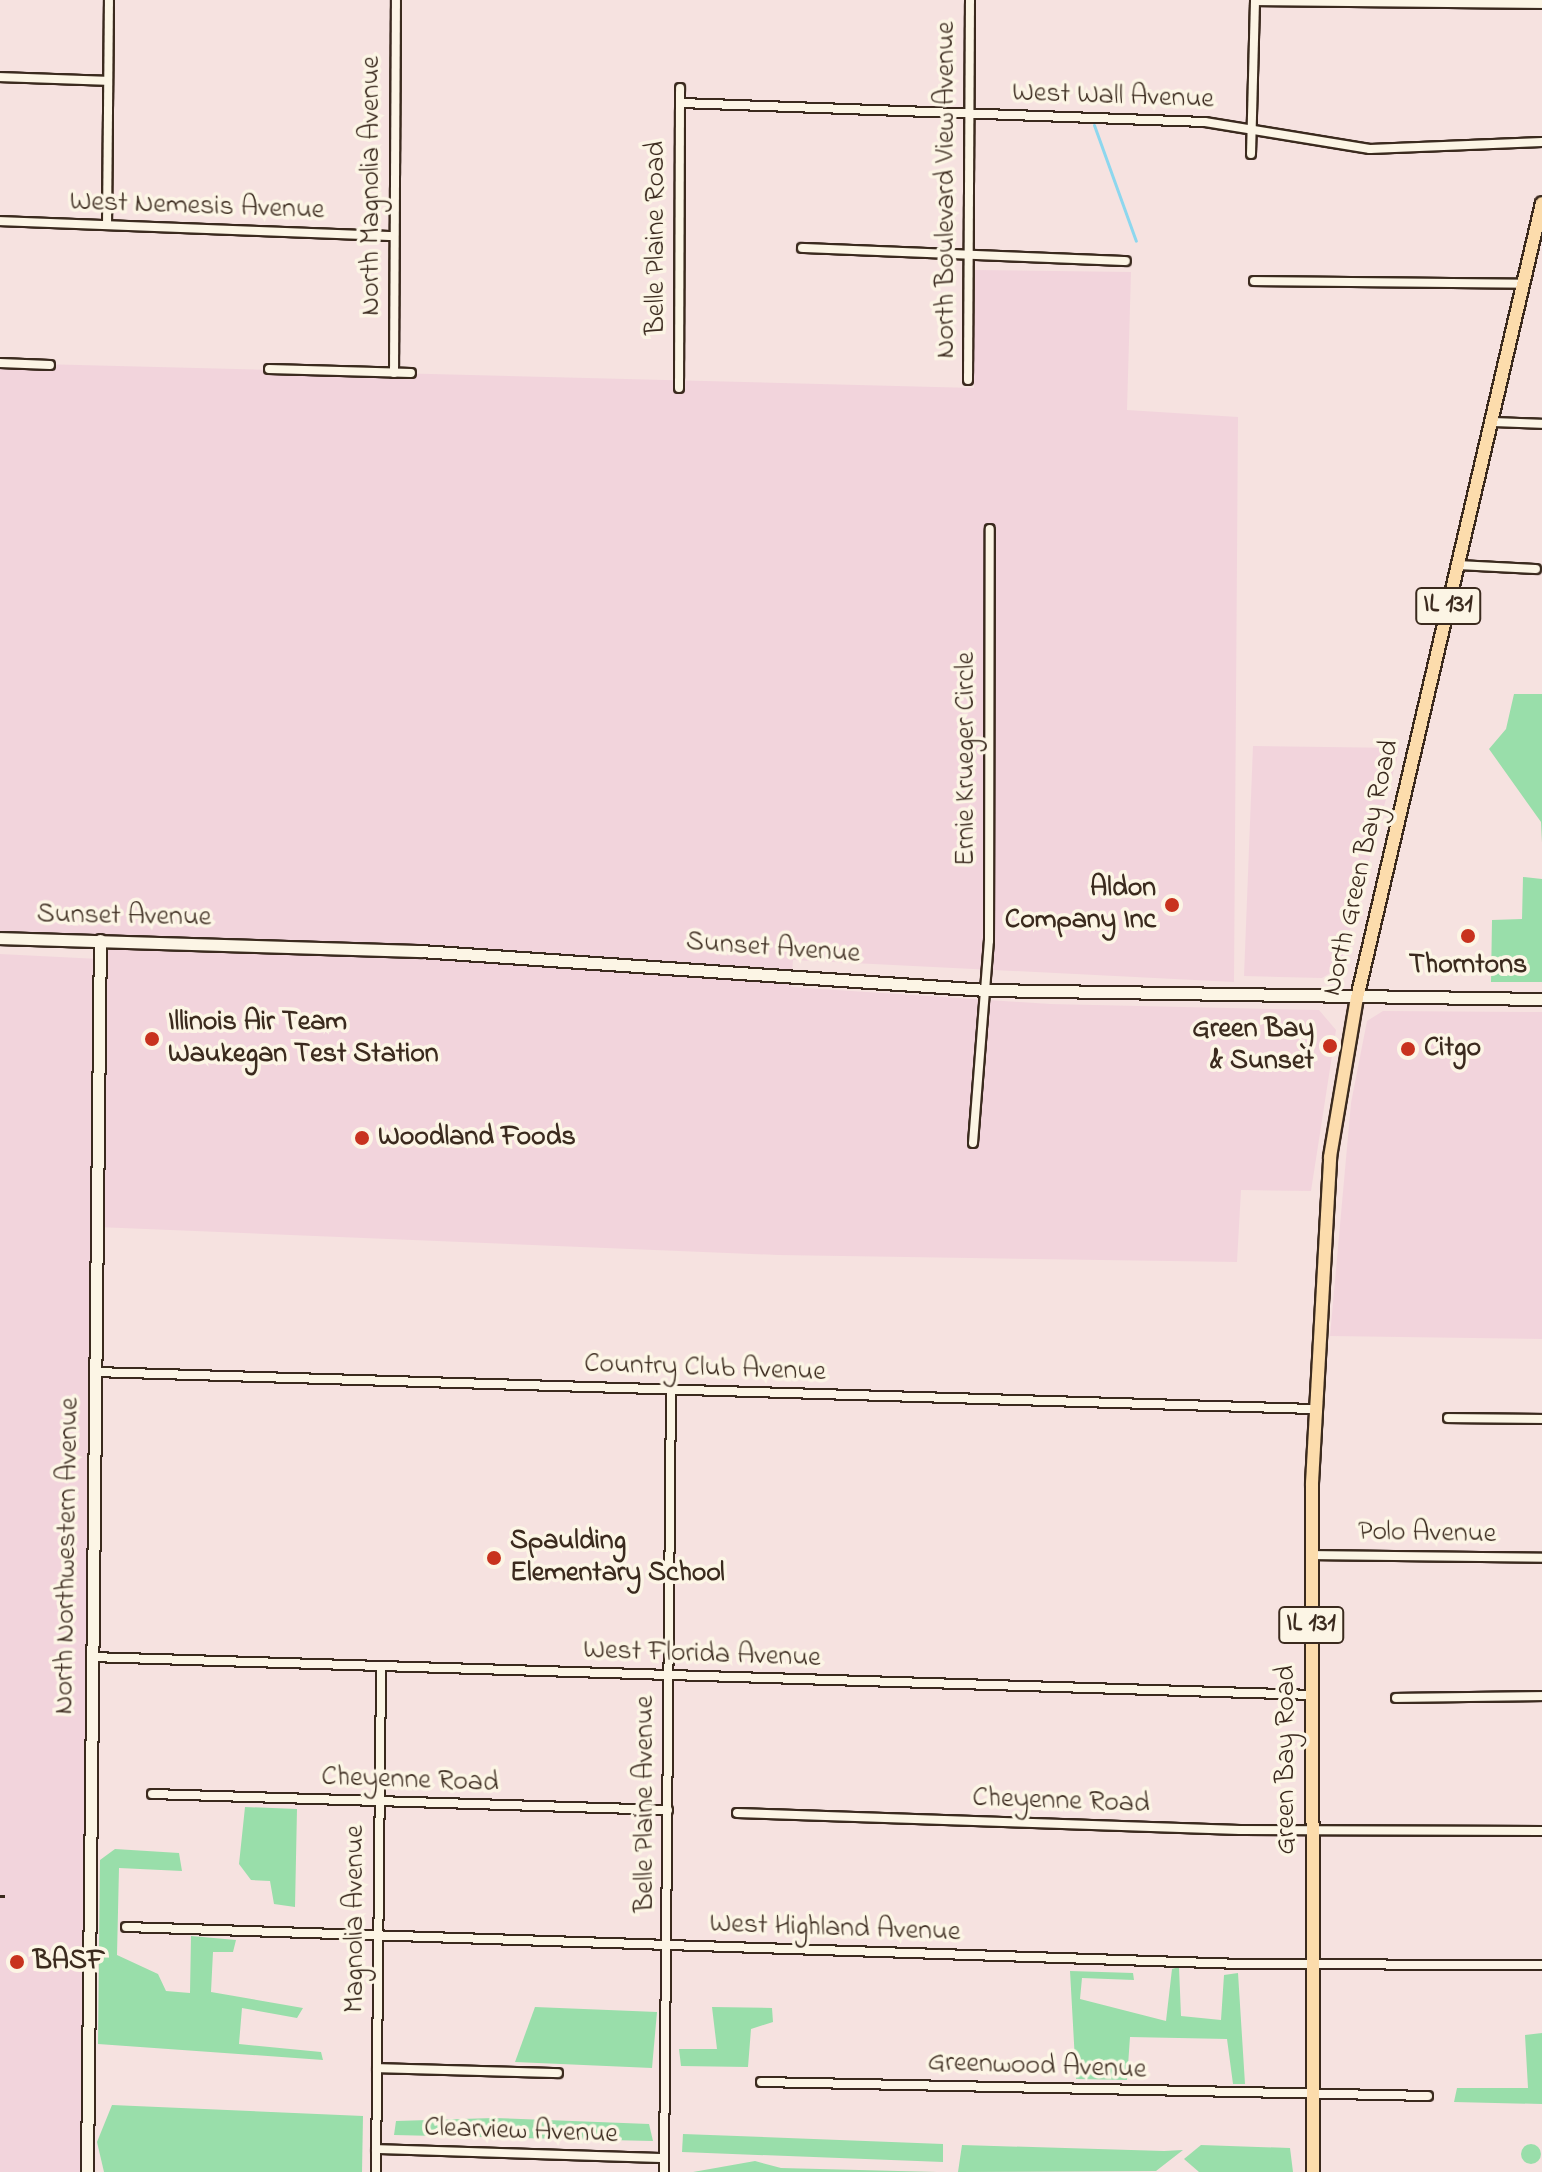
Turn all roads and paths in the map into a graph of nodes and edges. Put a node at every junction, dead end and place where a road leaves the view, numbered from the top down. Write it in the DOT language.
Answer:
graph roads {
  1 [pos="109,0"];
  2 [pos="396,0"];
  3 [pos="970,0"];
  4 [pos="1255,0"];
  5 [pos="1542,4"];
  6 [pos="0,77"];
  7 [pos="108,81"];
  8 [pos="680,88"];
  9 [pos="681,103"];
  10 [pos="969,114"];
  11 [pos="1254,127"];
  12 [pos="1542,142"];
  13 [pos="1251,154"];
  14 [pos="1542,203"];
  15 [pos="0,221"];
  16 [pos="107,225"];
  17 [pos="392,236"];
  18 [pos="802,248"];
  19 [pos="969,255"];
  20 [pos="1126,261"];
  21 [pos="1254,281"];
  22 [pos="1523,284"];
  23 [pos="0,363"];
  24 [pos="50,365"];
  25 [pos="269,369"];
  26 [pos="394,373"];
  27 [pos="411,373"];
  28 [pos="968,380"];
  29 [pos="679,388"];
  30 [pos="1491,422"];
  31 [pos="1542,424"];
  32 [pos="990,529"];
  33 [pos="1457,565"];
  34 [pos="1536,569"];
  35 [pos="0,938"];
  36 [pos="100,940"];
  37 [pos="986,990"];
  38 [pos="1357,998"];
  39 [pos="1542,999"];
  40 [pos="973,1143"];
  41 [pos="95,1372"];
  42 [pos="671,1389"];
  43 [pos="1314,1409"];
  44 [pos="1448,1418"];
  45 [pos="1542,1419"];
  46 [pos="1311,1555"];
  47 [pos="1542,1558"];
  48 [pos="91,1657"];
  49 [pos="381,1666"];
  50 [pos="669,1676"];
  51 [pos="1311,1695"];
  52 [pos="1542,1696"];
  53 [pos="1396,1698"];
  54 [pos="152,1794"];
  55 [pos="379,1803"];
  56 [pos="668,1810"];
  57 [pos="737,1813"];
  58 [pos="1311,1831"];
  59 [pos="1542,1831"];
  60 [pos="126,1927"];
  61 [pos="378,1936"];
  62 [pos="667,1945"];
  63 [pos="1310,1964"];
  64 [pos="1542,1965"];
  65 [pos="377,2068"];
  66 [pos="558,2073"];
  67 [pos="761,2082"];
  68 [pos="1311,2096"];
  69 [pos="1428,2096"];
  70 [pos="376,2149"];
  71 [pos="664,2158"];
  72 [pos="87,2172"];
  73 [pos="376,2172"];
  74 [pos="664,2172"];
  75 [pos="1313,2172"];
  1 -- 7 [label="street"];
  2 -- 17 [label="street, North Magnolia Avenue"];
  3 -- 10 [label="street, North Boulevard View Avenue"];
  4 -- 5 [label="street"];
  4 -- 11 [label="street"];
  6 -- 7 [label="street"];
  7 -- 16 [label="street"];
  8 -- 9 [label="street, Belle Plaine Road"];
  9 -- 10 [label="street, West Wall Avenue"];
  9 -- 29 [label="street, Belle Plaine Road"];
  10 -- 11 [label="street, West Wall Avenue"];
  10 -- 19 [label="street, North Boulevard View Avenue"];
  11 -- 12 [label="street, West Wall Avenue"];
  11 -- 13 [label="street"];
  14 -- 22 [label="main road, North Green Bay Road / IL 131"];
  15 -- 16 [label="street, West Nemesis Avenue"];
  16 -- 17 [label="street, West Nemesis Avenue"];
  17 -- 26 [label="street, North Magnolia Avenue"];
  18 -- 19 [label="street"];
  19 -- 20 [label="street"];
  19 -- 28 [label="street, North Boulevard View Avenue"];
  21 -- 22 [label="street"];
  22 -- 30 [label="main road, North Green Bay Road / IL 131"];
  23 -- 24 [label="street"];
  25 -- 26 [label="street"];
  26 -- 27 [label="street"];
  30 -- 31 [label="street"];
  30 -- 33 [label="main road, North Green Bay Road / IL 131"];
  32 -- 37 [label="street, Ernie Krueger Circle"];
  33 -- 34 [label="street"];
  33 -- 38 [label="main road, North Green Bay Road / IL 131"];
  35 -- 36 [label="street, Sunset Avenue"];
  36 -- 37 [label="street, Sunset Avenue"];
  36 -- 41 [label="street, North Northwestern Avenue"];
  37 -- 38 [label="street, Sunset Avenue"];
  37 -- 40 [label="street, Ernie Krueger Circle"];
  38 -- 39 [label="street, Sunset Avenue"];
  38 -- 43 [label="main road, North Green Bay Road / IL 131"];
  41 -- 42 [label="street, Country Club Avenue"];
  41 -- 48 [label="street, North Northwestern Avenue"];
  42 -- 43 [label="street, Country Club Avenue"];
  42 -- 50 [label="street, Belle Plaine Avenue"];
  43 -- 46 [label="main road, North Green Bay Road / IL 131"];
  44 -- 45 [label="street"];
  46 -- 47 [label="street, Polo Avenue"];
  46 -- 51 [label="main road, Green Bay Road / IL 131"];
  48 -- 49 [label="street, West Florida Avenue"];
  48 -- 72 [label="street, North Northwestern Avenue"];
  49 -- 50 [label="street, West Florida Avenue"];
  49 -- 55 [label="street, Magnolia Avenue"];
  50 -- 51 [label="street, West Florida Avenue"];
  50 -- 56 [label="street, Belle Plaine Avenue"];
  51 -- 58 [label="main road, Green Bay Road / IL 131"];
  52 -- 53 [label="street"];
  54 -- 55 [label="street, Cheyenne Road"];
  55 -- 56 [label="street, Cheyenne Road"];
  55 -- 61 [label="street, Magnolia Avenue"];
  56 -- 62 [label="street, Belle Plaine Avenue"];
  57 -- 58 [label="street, Cheyenne Road"];
  58 -- 59 [label="street, Cheyenne Road"];
  58 -- 63 [label="main road, Green Bay Road / IL 131"];
  60 -- 61 [label="street, West Highland Avenue"];
  61 -- 62 [label="street, West Highland Avenue"];
  61 -- 65 [label="street, Magnolia Avenue"];
  62 -- 63 [label="street, West Highland Avenue"];
  62 -- 71 [label="street, Belle Plaine Avenue"];
  63 -- 64 [label="street, West Highland Avenue"];
  63 -- 68 [label="main road, IL 131"];
  65 -- 66 [label="street"];
  65 -- 70 [label="street, Magnolia Avenue"];
  67 -- 68 [label="street, Greenwood Avenue"];
  68 -- 69 [label="street, Greenwood Avenue"];
  68 -- 75 [label="main road, IL 131"];
  70 -- 71 [label="street, Clearview Avenue"];
  70 -- 73 [label="street, Magnolia Avenue"];
  71 -- 74 [label="street, Belle Plaine Avenue"];
}
